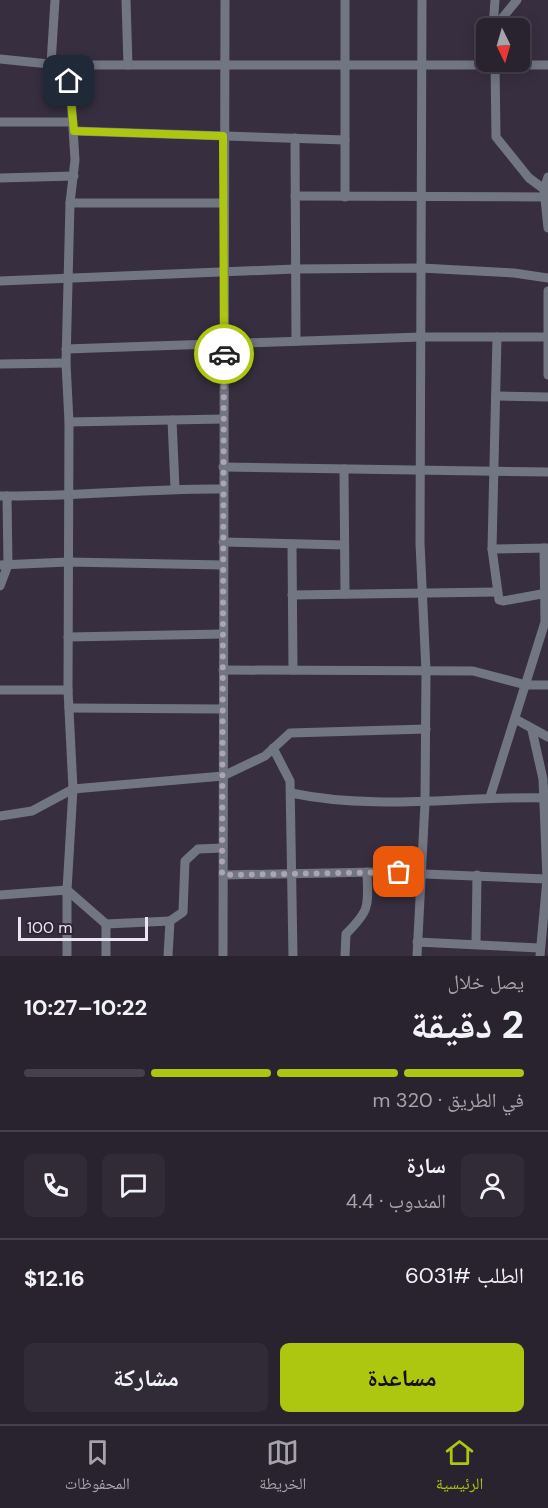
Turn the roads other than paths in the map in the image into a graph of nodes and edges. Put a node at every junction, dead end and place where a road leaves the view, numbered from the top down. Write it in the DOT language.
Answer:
graph roads {
  1 [pos="55,0"];
  2 [pos="126,0"];
  3 [pos="225,0"];
  4 [pos="345,0"];
  5 [pos="422,0"];
  6 [pos="495,0"];
  7 [pos="517,0"];
  8 [pos="494,18"];
  9 [pos="502,18"];
  10 [pos="0,59"];
  11 [pos="51,64"];
  12 [pos="224,64"];
  13 [pos="346,64"];
  14 [pos="476,64"];
  15 [pos="530,64"];
  16 [pos="69,65"];
  17 [pos="128,65"];
  18 [pos="422,65"];
  19 [pos="548,65"];
  20 [pos="496,72"];
  21 [pos="0,122"];
  22 [pos="74,127"];
  23 [pos="223,136"];
  24 [pos="295,138"];
  25 [pos="345,140"];
  26 [pos="74,176"];
  27 [pos="548,177"];
  28 [pos="0,178"];
  29 [pos="544,193"];
  30 [pos="295,196"];
  31 [pos="345,197"];
  32 [pos="421,197"];
  33 [pos="70,203"];
  34 [pos="223,203"];
  35 [pos="548,228"];
  36 [pos="421,268"];
  37 [pos="295,269"];
  38 [pos="224,272"];
  39 [pos="67,278"];
  40 [pos="548,278"];
  41 [pos="0,281"];
  42 [pos="548,291"];
  43 [pos="421,337"];
  44 [pos="497,337"];
  45 [pos="547,337"];
  46 [pos="296,341"];
  47 [pos="224,344"];
  48 [pos="66,349"];
  49 [pos="66,363"];
  50 [pos="0,364"];
  51 [pos="548,375"];
  52 [pos="496,396"];
  53 [pos="548,397"];
  54 [pos="223,419"];
  55 [pos="172,420"];
  56 [pos="69,422"];
  57 [pos="223,467"];
  58 [pos="344,469"];
  59 [pos="420,471"];
  60 [pos="494,472"];
  61 [pos="548,472"];
  62 [pos="175,488"];
  63 [pos="223,489"];
  64 [pos="68,495"];
  65 [pos="4,496"];
  66 [pos="223,542"];
  67 [pos="292,545"];
  68 [pos="344,545"];
  69 [pos="546,548"];
  70 [pos="492,549"];
  71 [pos="68,562"];
  72 [pos="4,565"];
  73 [pos="223,565"];
  74 [pos="0,586"];
  75 [pos="422,591"];
  76 [pos="496,592"];
  77 [pos="547,593"];
  78 [pos="345,594"];
  79 [pos="292,595"];
  80 [pos="547,622"];
  81 [pos="223,634"];
  82 [pos="68,637"];
  83 [pos="223,670"];
  84 [pos="293,670"];
  85 [pos="426,671"];
  86 [pos="526,685"];
  87 [pos="548,685"];
  88 [pos="0,690"];
  89 [pos="68,690"];
  90 [pos="69,708"];
  91 [pos="223,709"];
  92 [pos="517,720"];
  93 [pos="426,729"];
  94 [pos="532,730"];
  95 [pos="548,737"];
  96 [pos="273,748"];
  97 [pos="223,776"];
  98 [pos="73,789"];
  99 [pos="291,793"];
  100 [pos="490,797"];
  101 [pos="544,798"];
  102 [pos="425,803"];
  103 [pos="0,816"];
  104 [pos="546,834"];
  105 [pos="222,848"];
  106 [pos="367,872"];
  107 [pos="422,873"];
  108 [pos="293,874"];
  109 [pos="222,875"];
  110 [pos="477,875"];
  111 [pos="547,879"];
  112 [pos="67,891"];
  113 [pos="0,895"];
  114 [pos="170,921"];
  115 [pos="106,924"];
  116 [pos="417,942"];
  117 [pos="476,943"];
  118 [pos="540,952"];
  119 [pos="67,956"];
  120 [pos="106,956"];
  121 [pos="168,956"];
  122 [pos="223,956"];
  123 [pos="293,956"];
  124 [pos="345,956"];
  125 [pos="417,956"];
  1 -- 11 [label="street"];
  2 -- 17 [label="street"];
  3 -- 12 [label="street"];
  4 -- 13 [label="street"];
  5 -- 18 [label="street"];
  6 -- 8 [label="street"];
  7 -- 9 [label="street"];
  10 -- 11 [label="street"];
  11 -- 16 [label="street"];
  12 -- 13 [label="street"];
  12 -- 17 [label="street"];
  12 -- 23 [label="street"];
  13 -- 18 [label="street"];
  13 -- 25 [label="street"];
  14 -- 18 [label="street"];
  15 -- 19 [label="street"];
  16 -- 17 [label="street"];
  16 -- 22 [label="street"];
  18 -- 32 [label="street"];
  20 -- 29 [label="street"];
  21 -- 22 [label="street"];
  22 -- 23 [label="street"];
  22 -- 26 [label="street"];
  23 -- 24 [label="street"];
  23 -- 34 [label="street"];
  24 -- 25 [label="street"];
  24 -- 30 [label="street"];
  25 -- 31 [label="street"];
  26 -- 28 [label="street"];
  26 -- 33 [label="street"];
  27 -- 29 [label="street"];
  29 -- 32 [label="street"];
  29 -- 35 [label="street"];
  30 -- 31 [label="street"];
  30 -- 37 [label="street"];
  31 -- 32 [label="street"];
  32 -- 36 [label="street"];
  33 -- 34 [label="street"];
  33 -- 39 [label="street"];
  34 -- 38 [label="street"];
  36 -- 37 [label="street"];
  36 -- 40 [label="street"];
  36 -- 43 [label="street"];
  37 -- 38 [label="street"];
  37 -- 46 [label="street"];
  38 -- 39 [label="street"];
  38 -- 47 [label="street"];
  39 -- 41 [label="street"];
  39 -- 48 [label="street"];
  42 -- 45 [label="street"];
  43 -- 44 [label="street"];
  43 -- 46 [label="street"];
  43 -- 59 [label="street"];
  44 -- 45 [label="street"];
  44 -- 52 [label="street"];
  45 -- 51 [label="street"];
  46 -- 47 [label="street"];
  47 -- 48 [label="street"];
  47 -- 54 [label="street"];
  48 -- 49 [label="street"];
  49 -- 50 [label="street"];
  49 -- 56 [label="street"];
  52 -- 53 [label="street"];
  52 -- 60 [label="street"];
  54 -- 55 [label="street"];
  54 -- 57 [label="street"];
  55 -- 56 [label="street"];
  55 -- 62 [label="street"];
  56 -- 64 [label="street"];
  57 -- 58 [label="street"];
  57 -- 63 [label="street"];
  58 -- 59 [label="street"];
  58 -- 68 [label="street"];
  59 -- 60 [label="street"];
  59 -- 75 [label="street"];
  60 -- 61 [label="street"];
  60 -- 70 [label="street"];
  62 -- 63 [label="street"];
  62 -- 64 [label="street"];
  63 -- 66 [label="street"];
  64 -- 65 [label="street"];
  64 -- 71 [label="street"];
  65 -- 72 [label="street"];
  66 -- 67 [label="street"];
  66 -- 73 [label="street"];
  67 -- 68 [label="street"];
  67 -- 79 [label="street"];
  68 -- 78 [label="street"];
  69 -- 70 [label="street"];
  69 -- 77 [label="street"];
  70 -- 76 [label="street"];
  71 -- 72 [label="street"];
  71 -- 73 [label="street"];
  71 -- 82 [label="street"];
  72 -- 74 [label="street"];
  73 -- 81 [label="street"];
  75 -- 76 [label="street"];
  75 -- 78 [label="street"];
  75 -- 85 [label="street"];
  76 -- 77 [label="street"];
  77 -- 80 [label="street"];
  78 -- 79 [label="street"];
  79 -- 84 [label="street"];
  80 -- 86 [label="street"];
  81 -- 82 [label="street"];
  81 -- 83 [label="street"];
  82 -- 89 [label="street"];
  83 -- 84 [label="street"];
  83 -- 91 [label="street"];
  84 -- 85 [label="street"];
  85 -- 86 [label="street"];
  85 -- 93 [label="street"];
  86 -- 87 [label="street"];
  86 -- 92 [label="street"];
  88 -- 89 [label="street"];
  89 -- 90 [label="street"];
  90 -- 91 [label="street"];
  90 -- 98 [label="street"];
  91 -- 97 [label="street"];
  92 -- 94 [label="street"];
  92 -- 100 [label="street"];
  93 -- 96 [label="street"];
  93 -- 102 [label="street"];
  94 -- 95 [label="street"];
  94 -- 101 [label="street"];
  96 -- 97 [label="street"];
  96 -- 99 [label="street"];
  97 -- 98 [label="street"];
  97 -- 105 [label="street"];
  98 -- 103 [label="street"];
  98 -- 112 [label="street"];
  99 -- 102 [label="street"];
  99 -- 108 [label="street"];
  100 -- 101 [label="street"];
  100 -- 102 [label="street"];
  101 -- 104 [label="street"];
  102 -- 107 [label="street"];
  104 -- 111 [label="street"];
  105 -- 109 [label="street"];
  105 -- 114 [label="street"];
  106 -- 107 [label="street"];
  106 -- 108 [label="street"];
  106 -- 124 [label="street"];
  107 -- 110 [label="street"];
  107 -- 116 [label="street"];
  108 -- 109 [label="street"];
  108 -- 123 [label="street"];
  109 -- 122 [label="street"];
  110 -- 111 [label="street"];
  110 -- 117 [label="street"];
  111 -- 118 [label="street"];
  112 -- 113 [label="street"];
  112 -- 115 [label="street"];
  112 -- 119 [label="street"];
  114 -- 115 [label="street"];
  114 -- 121 [label="street"];
  115 -- 120 [label="street"];
  116 -- 117 [label="street"];
  116 -- 125 [label="street"];
  117 -- 118 [label="street"];
}
